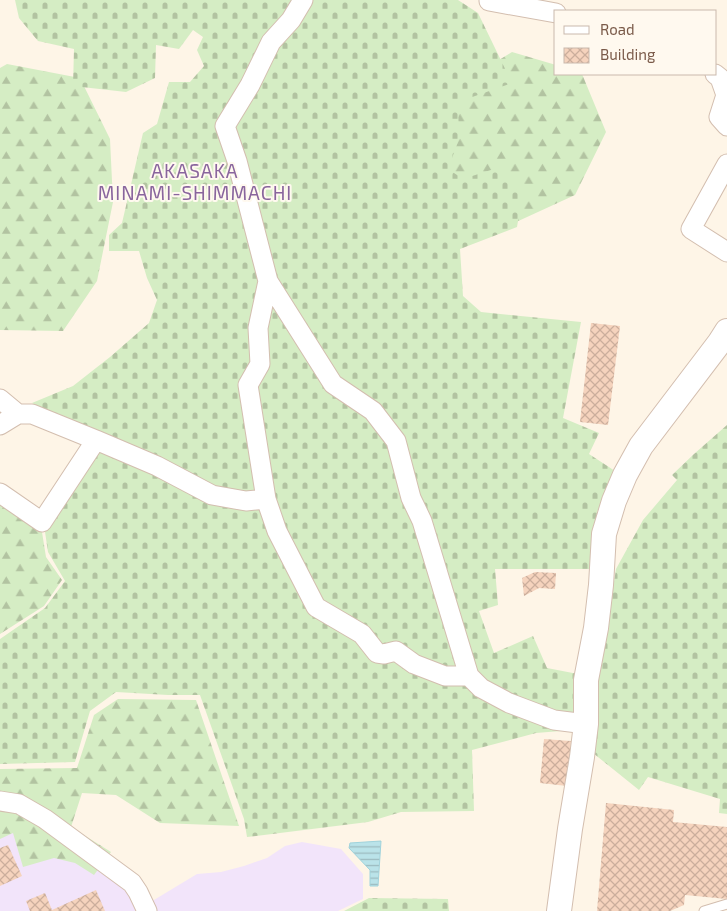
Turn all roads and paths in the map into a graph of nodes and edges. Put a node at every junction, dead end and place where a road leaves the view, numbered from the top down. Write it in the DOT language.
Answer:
graph roads {
  1 [pos="303,0"];
  2 [pos="489,1"];
  3 [pos="554,13"];
  4 [pos="716,75"];
  5 [pos="727,126"];
  6 [pos="727,164"];
  7 [pos="727,252"];
  8 [pos="268,280"];
  9 [pos="727,331"];
  10 [pos="0,399"];
  11 [pos="18,414"];
  12 [pos="0,425"];
  13 [pos="96,440"];
  14 [pos="0,493"];
  15 [pos="266,499"];
  16 [pos="469,676"];
  17 [pos="586,724"];
  18 [pos="0,801"];
  19 [pos="727,904"];
  20 [pos="147,911"];
  21 [pos="559,911"];
  22 [pos="704,911"];
  1 -- 8 [label="street"];
  2 -- 3 [label="street"];
  4 -- 5 [label="street"];
  6 -- 7 [label="street"];
  8 -- 15 [label="street"];
  8 -- 16 [label="street"];
  9 -- 17 [label="street"];
  10 -- 11 [label="street"];
  11 -- 12 [label="street"];
  11 -- 13 [label="street"];
  13 -- 14 [label="street"];
  13 -- 15 [label="street"];
  15 -- 16 [label="street"];
  16 -- 17 [label="street"];
  17 -- 21 [label="street"];
  18 -- 20 [label="street"];
  19 -- 22 [label="lane"];
}
